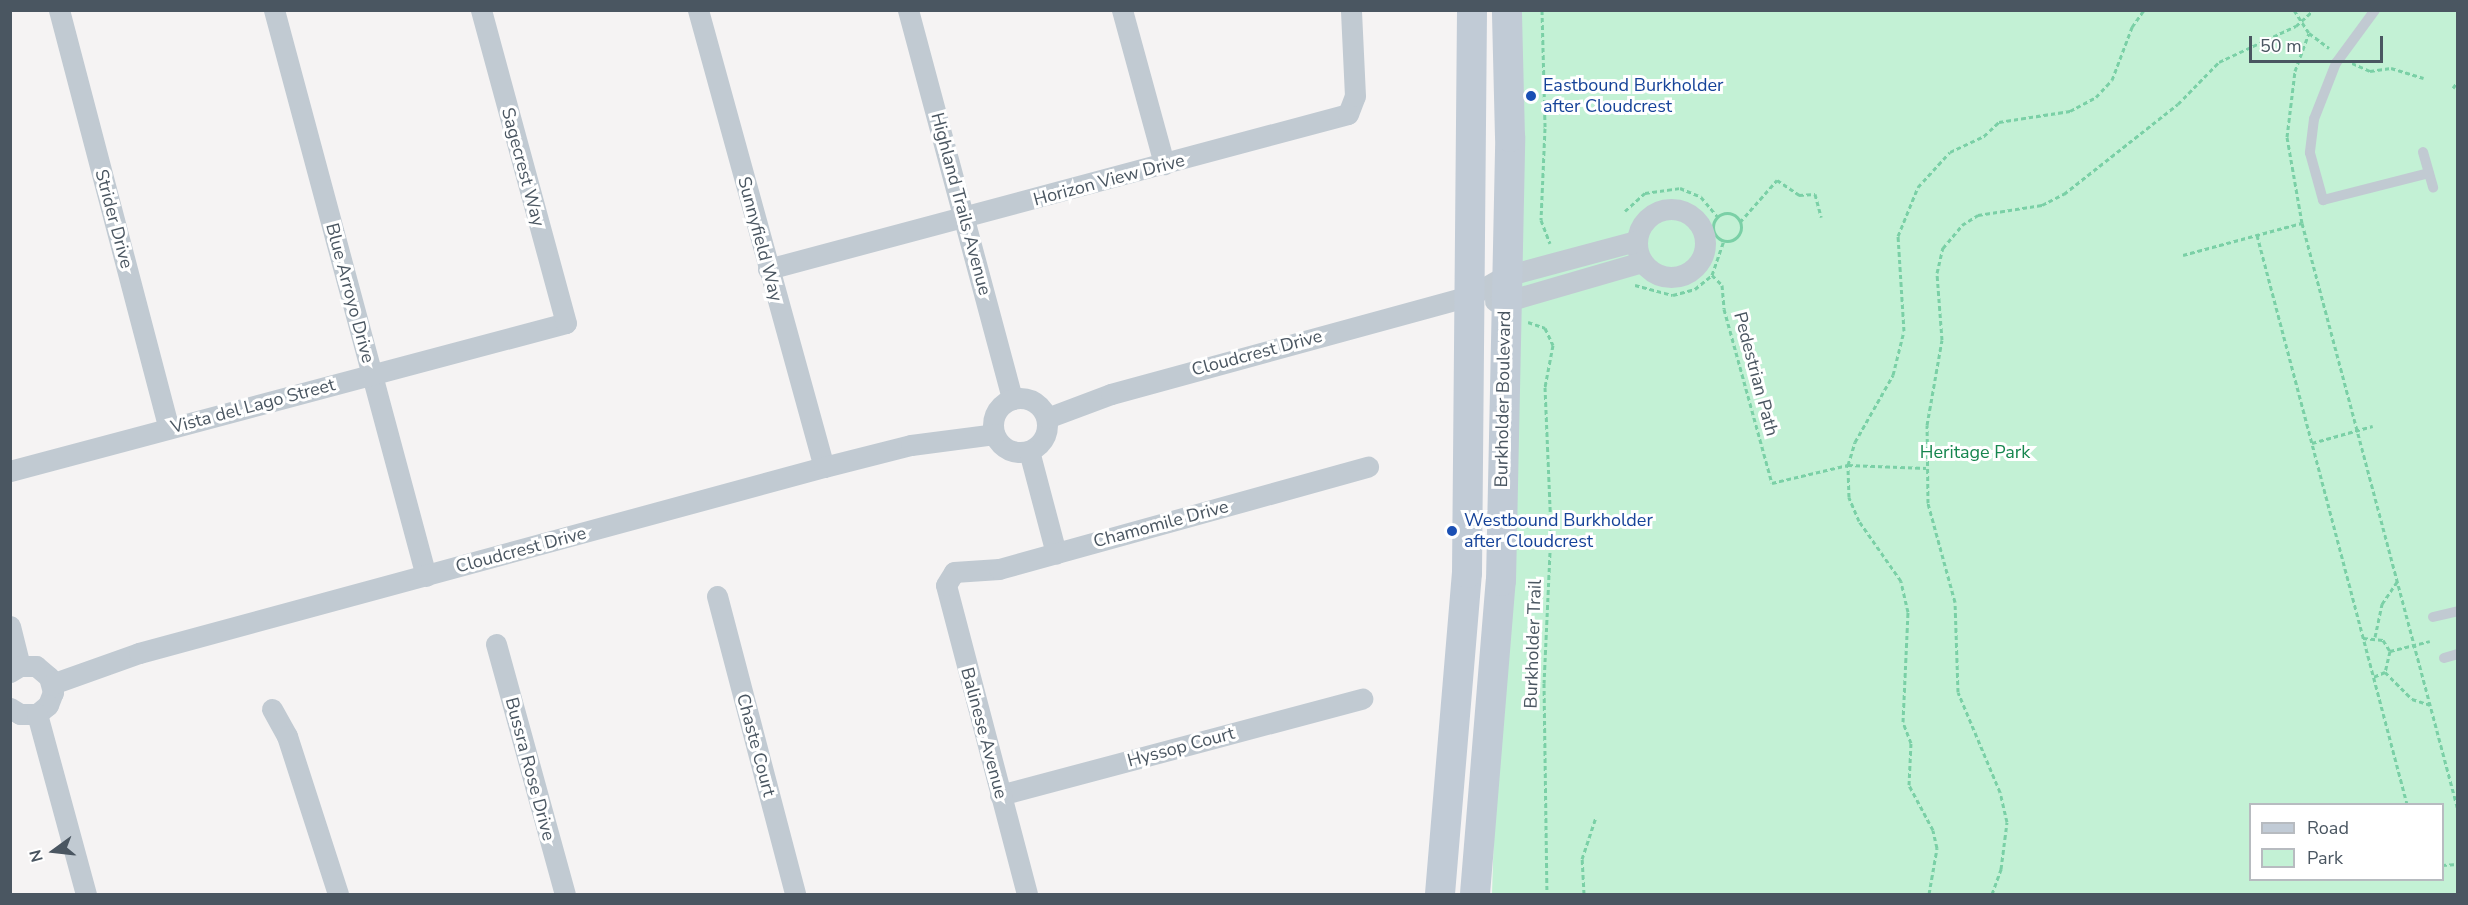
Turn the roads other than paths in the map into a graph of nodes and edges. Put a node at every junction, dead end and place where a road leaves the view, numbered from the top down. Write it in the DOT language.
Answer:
graph roads {
  1 [pos="59,10"];
  2 [pos="274,10"];
  3 [pos="481,10"];
  4 [pos="698,10"];
  5 [pos="908,10"];
  6 [pos="1122,10"];
  7 [pos="1351,10"];
  8 [pos="1472,10"];
  9 [pos="1508,10"];
  10 [pos="2375,10"];
  11 [pos="2423,152"];
  12 [pos="1164,164"];
  13 [pos="2429,173"];
  14 [pos="2433,188"];
  15 [pos="966,218"];
  16 [pos="1636,241"];
  17 [pos="1642,262"];
  18 [pos="768,269"];
  19 [pos="1470,296"];
  20 [pos="1512,298"];
  21 [pos="566,323"];
  22 [pos="372,375"];
  23 [pos="1012,399"];
  24 [pos="1047,418"];
  25 [pos="169,428"];
  26 [pos="994,434"];
  27 [pos="1029,451"];
  28 [pos="824,467"];
  29 [pos="1368,467"];
  30 [pos="10,471"];
  31 [pos="1056,553"];
  32 [pos="954,572"];
  33 [pos="426,576"];
  34 [pos="717,596"];
  35 [pos="2457,611"];
  36 [pos="2433,617"];
  37 [pos="10,626"];
  38 [pos="496,644"];
  39 [pos="2457,654"];
  40 [pos="2444,658"];
  41 [pos="15,669"];
  42 [pos="52,684"];
  43 [pos="1362,699"];
  44 [pos="10,708"];
  45 [pos="272,709"];
  46 [pos="37,714"];
  47 [pos="1000,795"];
  48 [pos="86,894"];
  49 [pos="338,894"];
  50 [pos="565,894"];
  51 [pos="795,894"];
  52 [pos="1027,894"];
  53 [pos="1440,894"];
  54 [pos="1475,894"];
  1 -- 25 [label="street, Strider Drive"];
  2 -- 22 [label="street, Blue Arroyo Drive"];
  3 -- 21 [label="street, Sagecrest Way"];
  4 -- 18 [label="street, Sunnyfield Way"];
  5 -- 15 [label="street, Highland Trails Avenue"];
  6 -- 12 [label="street"];
  7 -- 12 [label="street, Horizon View Drive"];
  8 -- 19 [label="main road, Burkholder Boulevard"];
  9 -- 20 [label="main road, Burkholder Boulevard"];
  10 -- 13 [label="lane"];
  11 -- 13 [label="lane"];
  12 -- 15 [label="street, Horizon View Drive"];
  13 -- 14 [label="lane"];
  15 -- 18 [label="street, Horizon View Drive"];
  15 -- 23 [label="street, Highland Trails Avenue"];
  16 -- 17 [label="street"];
  16 -- 17 [label="street"];
  16 -- 20 [label="street, Cloudcrest Drive"];
  17 -- 20 [label="street, Cloudcrest Drive"];
  18 -- 28 [label="street, Sunnyfield Way"];
  19 -- 20 [label="street, Cloudcrest Drive"];
  19 -- 24 [label="street, Cloudcrest Drive"];
  19 -- 53 [label="main road, Burkholder Boulevard"];
  20 -- 54 [label="main road, Burkholder Boulevard"];
  21 -- 22 [label="street, Vista del Lago Street"];
  22 -- 25 [label="street, Vista del Lago Street"];
  22 -- 33 [label="street, Blue Arroyo Drive"];
  23 -- 24 [label="street"];
  23 -- 26 [label="street"];
  24 -- 27 [label="street"];
  25 -- 30 [label="street, Vista del Lago Street"];
  26 -- 27 [label="street"];
  26 -- 28 [label="street, Cloudcrest Drive"];
  27 -- 31 [label="street"];
  28 -- 33 [label="street, Cloudcrest Drive"];
  29 -- 31 [label="street, Chamomile Drive"];
  31 -- 32 [label="street, Chamomile Drive"];
  32 -- 47 [label="street, Balinese Avenue"];
  33 -- 42 [label="street, Cloudcrest Drive"];
  34 -- 51 [label="street, Chaste Court"];
  35 -- 36 [label="lane"];
  37 -- 41 [label="street"];
  38 -- 50 [label="street, Bussra Rose Drive"];
  39 -- 40 [label="lane"];
  41 -- 42 [label="street"];
  42 -- 46 [label="street"];
  43 -- 47 [label="street, Hyssop Court"];
  44 -- 46 [label="street"];
  45 -- 49 [label="street"];
  46 -- 48 [label="street"];
  47 -- 52 [label="street, Balinese Avenue"];
}
